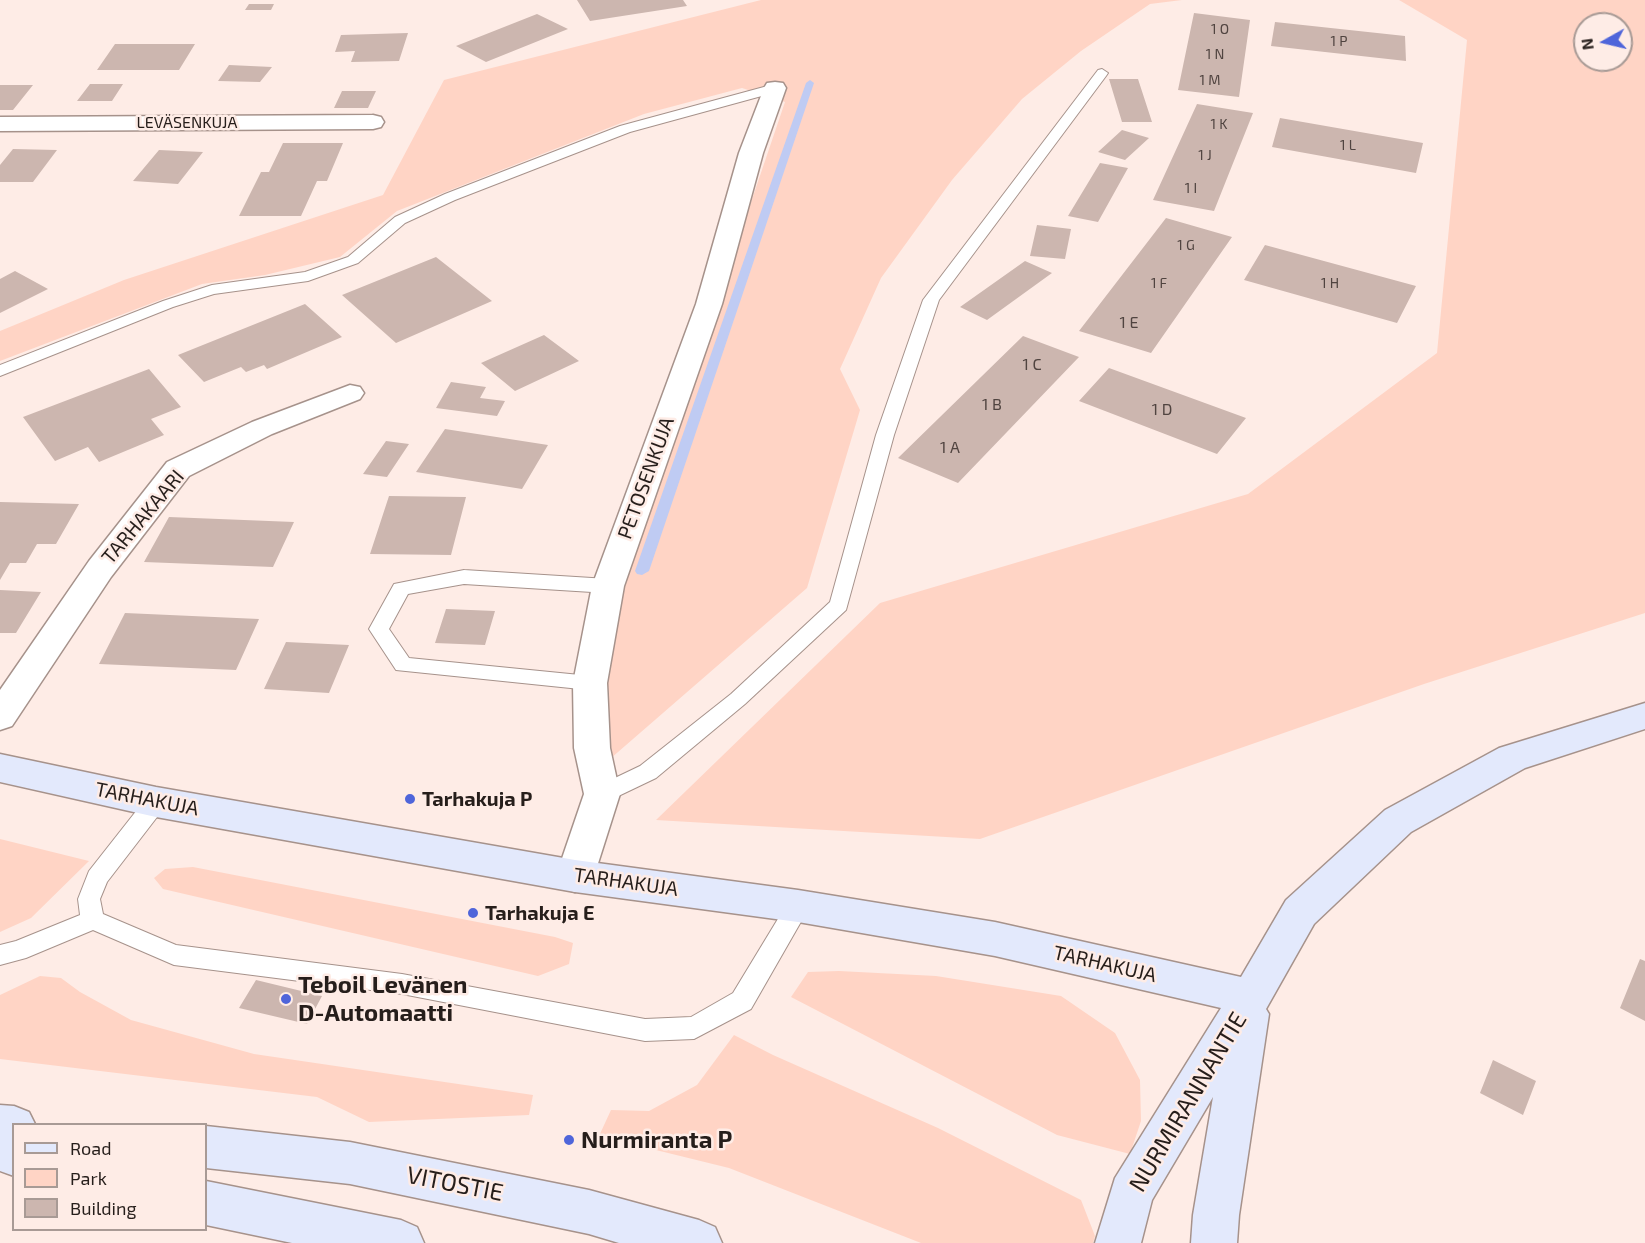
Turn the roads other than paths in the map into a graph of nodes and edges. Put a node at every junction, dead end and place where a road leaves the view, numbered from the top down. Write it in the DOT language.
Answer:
graph roads {
  1 [pos="1102,73"];
  2 [pos="775,88"];
  3 [pos="373,123"];
  4 [pos="0,124"];
  5 [pos="0,371"];
  6 [pos="350,393"];
  7 [pos="608,586"];
  8 [pos="590,683"];
  9 [pos="1645,716"];
  10 [pos="0,717"];
  11 [pos="0,768"];
  12 [pos="602,794"];
  13 [pos="156,802"];
  14 [pos="575,876"];
  15 [pos="798,906"];
  16 [pos="93,920"];
  17 [pos="0,955"];
  18 [pos="1251,998"];
  19 [pos="207,1147"];
  20 [pos="207,1203"];
  21 [pos="401,1243"];
  22 [pos="699,1243"];
  23 [pos="1118,1243"];
  24 [pos="1214,1243"];
  1 -- 12 [label="lane"];
  2 -- 5 [label="lane"];
  2 -- 7 [label="street, PETOSENKUJA"];
  3 -- 4 [label="street, LEVÄSENKUJA"];
  6 -- 10 [label="street, TARHAKAARI"];
  7 -- 8 [label="street, PETOSENKUJA"];
  7 -- 8 [label="lane"];
  8 -- 12 [label="street, PETOSENKUJA"];
  9 -- 18 [label="street, NURMIRANNANTIE"];
  11 -- 13 [label="street, TARHAKUJA"];
  12 -- 14 [label="street"];
  13 -- 14 [label="street, TARHAKUJA"];
  13 -- 16 [label="lane"];
  14 -- 15 [label="street, TARHAKUJA"];
  15 -- 16 [label="lane"];
  15 -- 18 [label="street, TARHAKUJA"];
  16 -- 17 [label="lane"];
  18 -- 23 [label="street, NURMIRANNANTIE"];
  18 -- 24 [label="street, NURMIRANNANTIE"];
  19 -- 22 [label="street, VITOSTIE"];
  20 -- 21 [label="street"];
}
